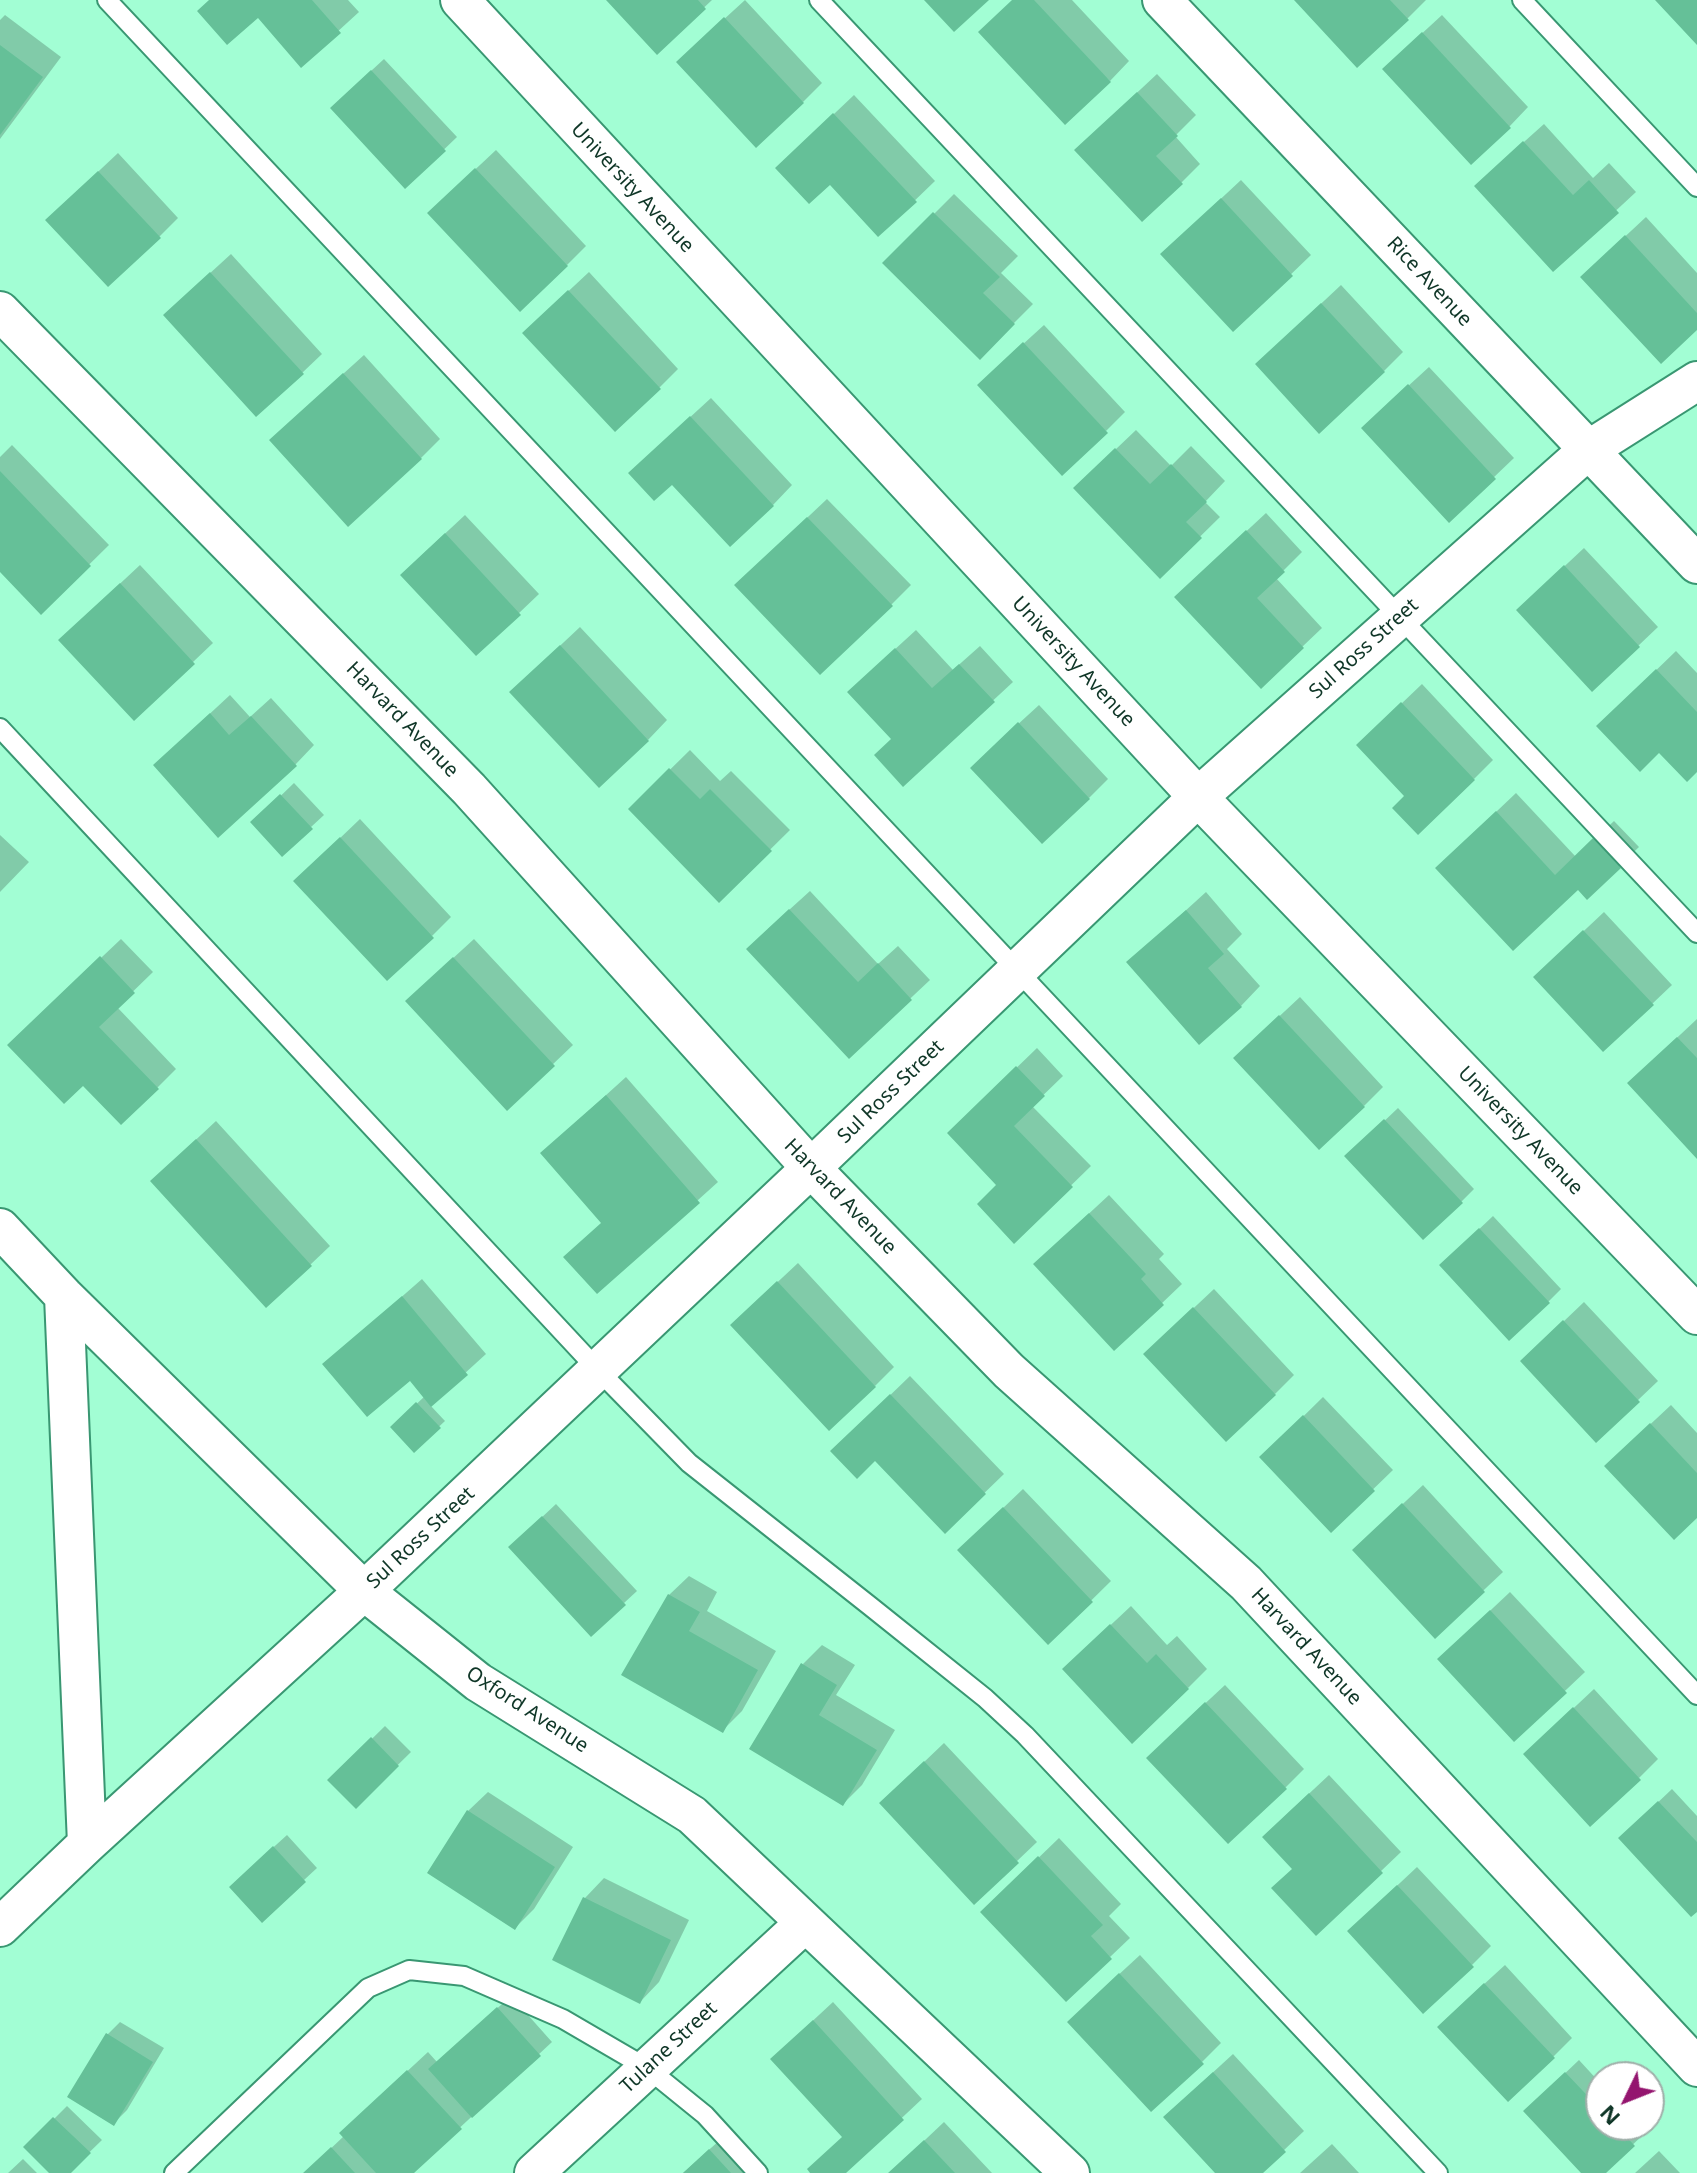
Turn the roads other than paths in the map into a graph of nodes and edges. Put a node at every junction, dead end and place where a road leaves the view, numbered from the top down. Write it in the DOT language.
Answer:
graph roads {
  1 [pos="107,0"];
  2 [pos="460,0"];
  3 [pos="819,0"];
  4 [pos="1162,0"];
  5 [pos="1522,0"];
  6 [pos="1697,187"];
  7 [pos="0,311"];
  8 [pos="1697,381"];
  9 [pos="1588,450"];
  10 [pos="1697,564"];
  11 [pos="1400,617"];
  12 [pos="0,728"];
  13 [pos="1198,797"];
  14 [pos="1697,933"];
  15 [pos="1017,970"];
  16 [pos="811,1168"];
  17 [pos="0,1228"];
  18 [pos="64,1296"];
  19 [pos="1697,1315"];
  20 [pos="598,1370"];
  21 [pos="364,1591"];
  22 [pos="1697,1695"];
  23 [pos="87,1844"];
  24 [pos="805,1923"];
  25 [pos="0,1927"];
  26 [pos="1697,2067"];
  27 [pos="647,2068"];
  28 [pos="174,2173"];
  29 [pos="534,2173"];
  30 [pos="758,2173"];
  31 [pos="1070,2173"];
  32 [pos="1438,2173"];
  1 -- 15 [label="lane"];
  2 -- 13 [label="street, University Avenue"];
  3 -- 11 [label="lane"];
  4 -- 9 [label="street, Rice Avenue"];
  5 -- 6 [label="lane"];
  7 -- 16 [label="street, Harvard Avenue"];
  8 -- 9 [label="street, Sul Ross Street"];
  9 -- 10 [label="street, Rice Avenue"];
  9 -- 11 [label="street, Sul Ross Street"];
  11 -- 13 [label="street, Sul Ross Street"];
  11 -- 14 [label="lane"];
  12 -- 20 [label="lane"];
  13 -- 15 [label="street, Sul Ross Street"];
  13 -- 19 [label="street, University Avenue"];
  15 -- 16 [label="street, Sul Ross Street"];
  15 -- 22 [label="lane"];
  16 -- 20 [label="street, Sul Ross Street"];
  16 -- 26 [label="street, Harvard Avenue"];
  17 -- 18 [label="street, Oxford Avenue"];
  18 -- 21 [label="street, Oxford Avenue"];
  18 -- 23 [label="street"];
  20 -- 21 [label="street, Sul Ross Street"];
  20 -- 32 [label="lane"];
  21 -- 23 [label="street, Sul Ross Street"];
  21 -- 24 [label="street, Oxford Avenue"];
  23 -- 25 [label="street, Sul Ross Street"];
  24 -- 27 [label="street, Tulane Street"];
  24 -- 31 [label="street, Oxford Avenue"];
  27 -- 28 [label="lane"];
  27 -- 29 [label="street, Tulane Street"];
  27 -- 30 [label="lane"];
}
